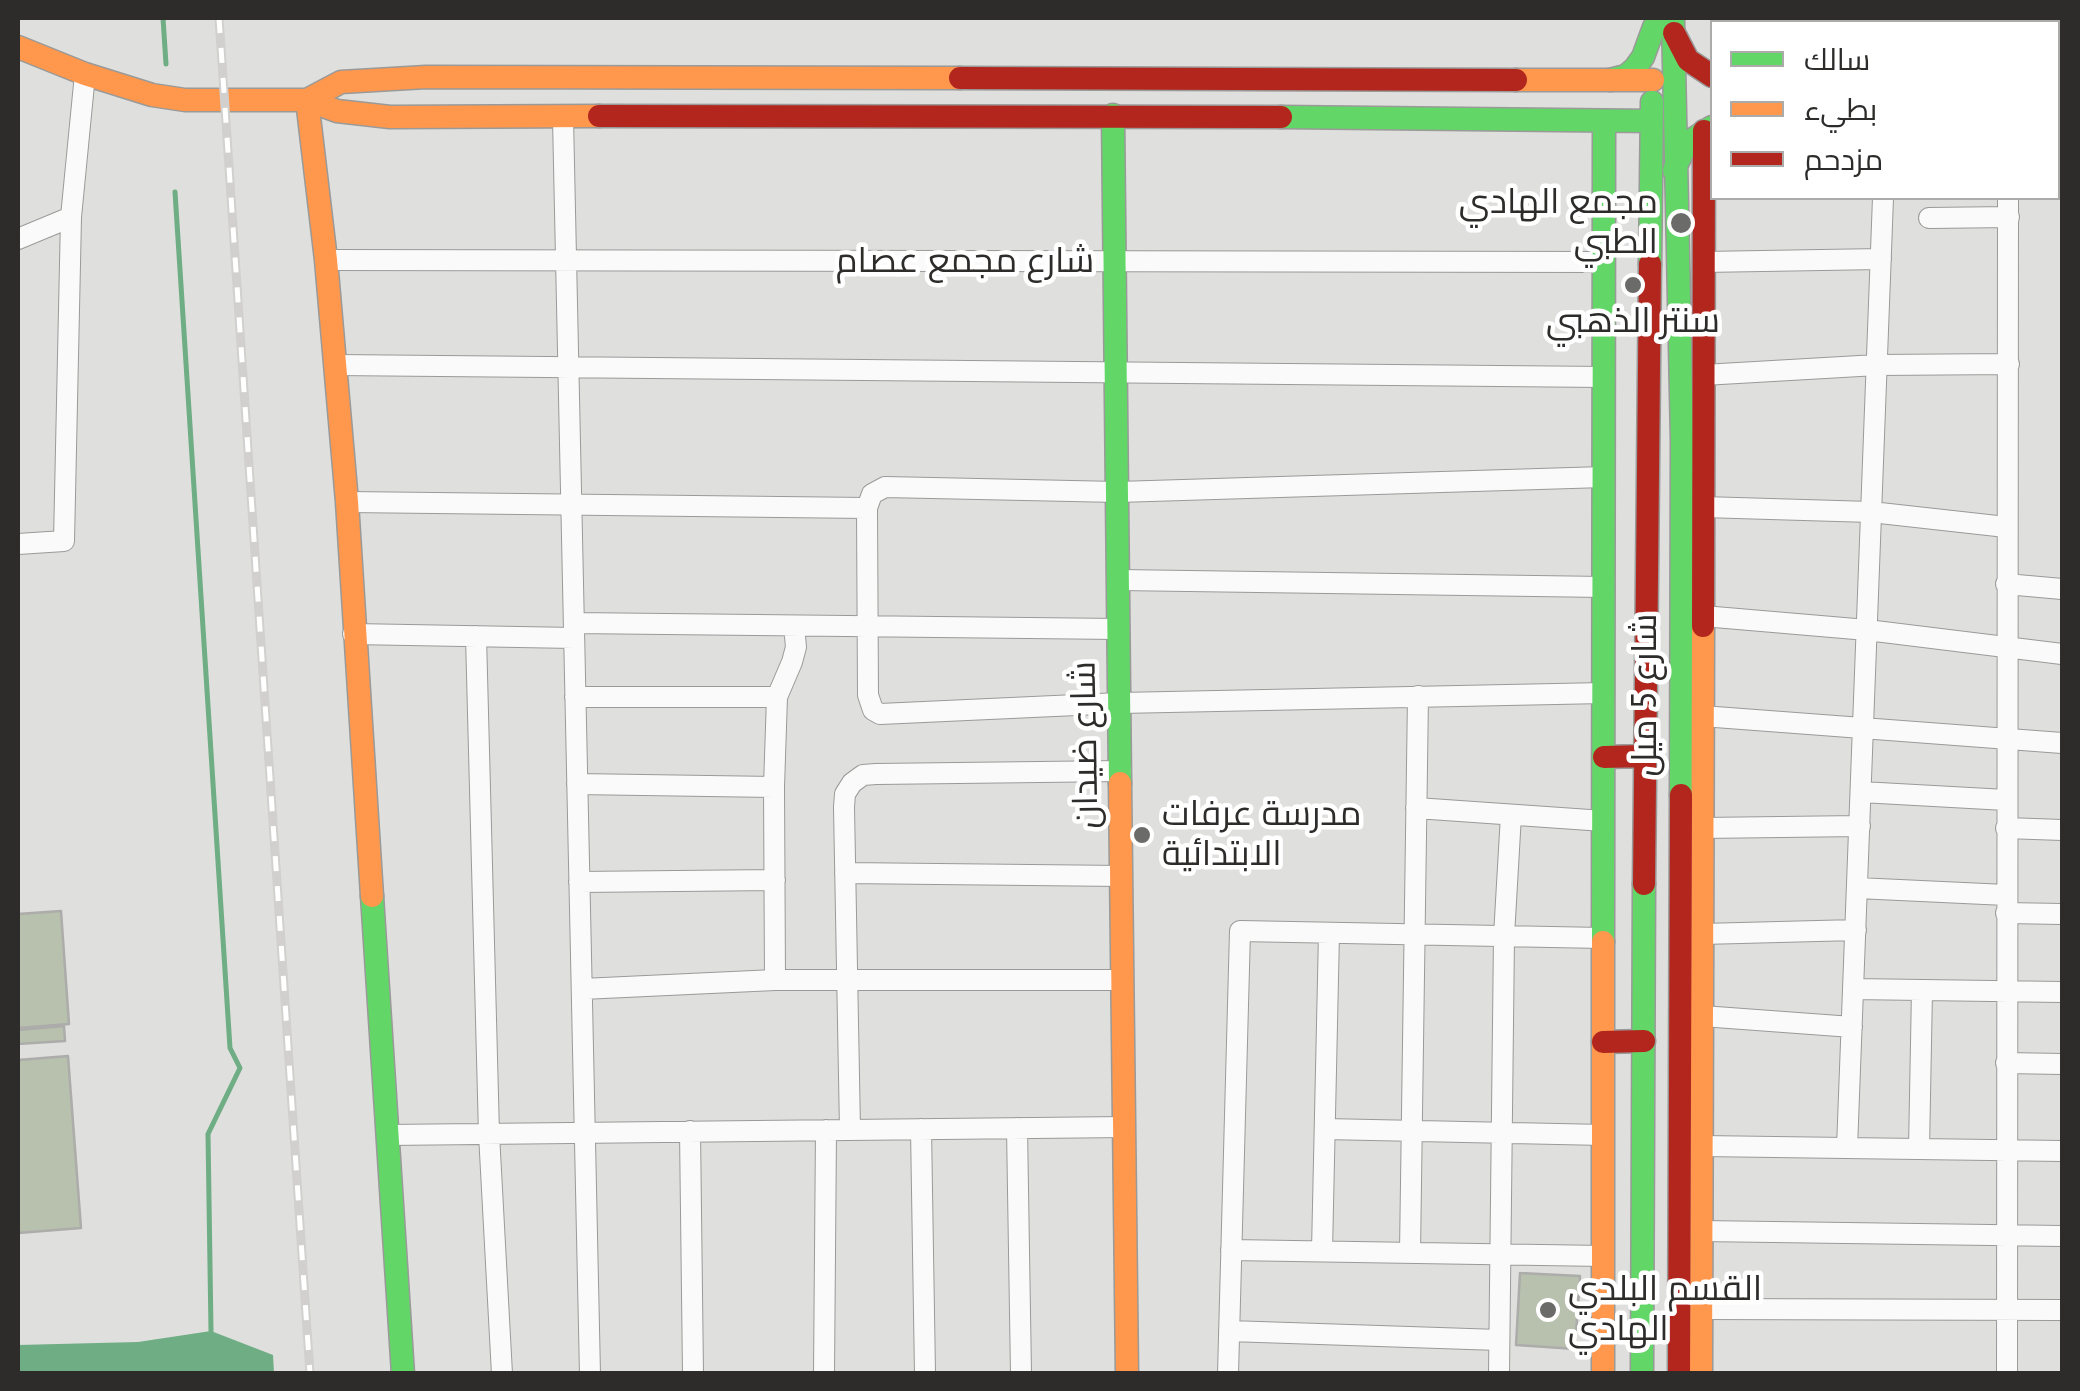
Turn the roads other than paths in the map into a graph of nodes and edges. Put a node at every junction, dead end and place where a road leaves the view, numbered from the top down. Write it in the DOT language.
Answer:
graph roads {
  1 [pos="1664,23"];
  2 [pos="18,47"];
  3 [pos="85,74"];
  4 [pos="1710,76"];
  5 [pos="1710,78"];
  6 [pos="1610,80"];
  7 [pos="1663,81"];
  8 [pos="307,100"];
  9 [pos="1114,115"];
  10 [pos="563,118"];
  11 [pos="1607,121"];
  12 [pos="1662,123"];
  13 [pos="1710,127"];
  14 [pos="1662,168"];
  15 [pos="1883,200"];
  16 [pos="2008,208"];
  17 [pos="71,216"];
  18 [pos="1930,218"];
  19 [pos="18,239"];
  20 [pos="326,260"];
  21 [pos="1881,260"];
  22 [pos="1115,261"];
  23 [pos="566,262"];
  24 [pos="1604,262"];
  25 [pos="1703,262"];
  26 [pos="1877,364"];
  27 [pos="2009,364"];
  28 [pos="335,365"];
  29 [pos="568,369"];
  30 [pos="1116,372"];
  31 [pos="1703,375"];
  32 [pos="1604,376"];
  33 [pos="1649,439"];
  34 [pos="1682,441"];
  35 [pos="1604,476"];
  36 [pos="1118,492"];
  37 [pos="347,502"];
  38 [pos="571,503"];
  39 [pos="1703,506"];
  40 [pos="867,508"];
  41 [pos="1871,512"];
  42 [pos="2006,528"];
  43 [pos="18,544"];
  44 [pos="1119,580"];
  45 [pos="2006,584"];
  46 [pos="1604,586"];
  47 [pos="2062,589"];
  48 [pos="1703,616"];
  49 [pos="794,626"];
  50 [pos="870,628"];
  51 [pos="1119,629"];
  52 [pos="1867,630"];
  53 [pos="574,631"];
  54 [pos="353,634"];
  55 [pos="476,636"];
  56 [pos="2006,648"];
  57 [pos="2062,654"];
  58 [pos="1604,693"];
  59 [pos="1418,696"];
  60 [pos="575,697"];
  61 [pos="778,697"];
  62 [pos="1120,703"];
  63 [pos="1695,726"];
  64 [pos="1863,726"];
  65 [pos="2006,739"];
  66 [pos="2062,744"];
  67 [pos="1644,756"];
  68 [pos="1604,757"];
  69 [pos="1121,770"];
  70 [pos="577,784"];
  71 [pos="774,788"];
  72 [pos="1861,792"];
  73 [pos="2006,800"];
  74 [pos="1416,808"];
  75 [pos="1511,815"];
  76 [pos="1604,821"];
  77 [pos="1860,826"];
  78 [pos="1702,828"];
  79 [pos="2006,828"];
  80 [pos="2062,830"];
  81 [pos="845,872"];
  82 [pos="1122,876"];
  83 [pos="776,880"];
  84 [pos="579,882"];
  85 [pos="1857,888"];
  86 [pos="2006,904"];
  87 [pos="2062,914"];
  88 [pos="1856,930"];
  89 [pos="1330,933"];
  90 [pos="1415,934"];
  91 [pos="1702,934"];
  92 [pos="1504,936"];
  93 [pos="1604,938"];
  94 [pos="775,980"];
  95 [pos="848,980"];
  96 [pos="1123,980"];
  97 [pos="582,989"];
  98 [pos="1853,989"];
  99 [pos="1922,990"];
  100 [pos="2006,991"];
  101 [pos="2062,992"];
  102 [pos="1702,1016"];
  103 [pos="1852,1028"];
  104 [pos="1644,1040"];
  105 [pos="1604,1042"];
  106 [pos="2006,1062"];
  107 [pos="2062,1064"];
  108 [pos="1690,1065"];
  109 [pos="1125,1127"];
  110 [pos="1017,1128"];
  111 [pos="1325,1128"];
  112 [pos="922,1129"];
  113 [pos="826,1130"];
  114 [pos="850,1130"];
  115 [pos="1412,1130"];
  116 [pos="585,1132"];
  117 [pos="690,1132"];
  118 [pos="1502,1132"];
  119 [pos="387,1134"];
  120 [pos="489,1134"];
  121 [pos="1604,1135"];
  122 [pos="1702,1146"];
  123 [pos="1847,1148"];
  124 [pos="1920,1149"];
  125 [pos="2006,1150"];
  126 [pos="2062,1150"];
  127 [pos="1701,1231"];
  128 [pos="2006,1235"];
  129 [pos="2062,1236"];
  130 [pos="1231,1250"];
  131 [pos="1322,1252"];
  132 [pos="1410,1253"];
  133 [pos="1500,1254"];
  134 [pos="1603,1256"];
  135 [pos="1701,1309"];
  136 [pos="2006,1310"];
  137 [pos="2062,1310"];
  138 [pos="1229,1332"];
  139 [pos="1499,1340"];
  140 [pos="403,1374"];
  141 [pos="502,1374"];
  142 [pos="590,1374"];
  143 [pos="692,1374"];
  144 [pos="824,1374"];
  145 [pos="925,1374"];
  146 [pos="1021,1374"];
  147 [pos="1128,1374"];
  148 [pos="1228,1374"];
  149 [pos="1498,1374"];
  150 [pos="1603,1374"];
  151 [pos="1642,1374"];
  152 [pos="1679,1374"];
  153 [pos="1701,1374"];
  154 [pos="2006,1374"];
  1 -- 4 [label="main road"];
  1 -- 6 [label="main road"];
  1 -- 7 [label="main road, شارع 5 ميل"];
  2 -- 3 [label="main road"];
  3 -- 8 [label="main road"];
  3 -- 17 [label="street"];
  5 -- 7 [label="main road"];
  6 -- 7 [label="main road"];
  6 -- 8 [label="main road"];
  7 -- 12 [label="main road, شارع 5 ميل"];
  8 -- 10 [label="main road"];
  8 -- 20 [label="main road"];
  9 -- 10 [label="main road"];
  9 -- 11 [label="main road"];
  9 -- 22 [label="main road, شارع ضيدان"];
  10 -- 23 [label="street"];
  11 -- 12 [label="main road"];
  11 -- 14 [label="main road"];
  11 -- 24 [label="main road"];
  12 -- 13 [label="main road"];
  12 -- 14 [label="main road, شارع 5 ميل"];
  13 -- 14 [label="main road"];
  13 -- 25 [label="main road"];
  14 -- 33 [label="main road, شارع 5 ميل"];
  14 -- 34 [label="main road, شارع 5 ميل"];
  15 -- 21 [label="street"];
  16 -- 18 [label="street"];
  16 -- 27 [label="street"];
  17 -- 19 [label="street"];
  17 -- 43 [label="street"];
  20 -- 23 [label="street, شارع مجمع عصام"];
  20 -- 28 [label="main road"];
  21 -- 25 [label="street"];
  21 -- 26 [label="street"];
  22 -- 23 [label="street, شارع مجمع عصام"];
  22 -- 24 [label="street, شارع مجمع عصام"];
  22 -- 30 [label="main road, شارع ضيدان"];
  23 -- 29 [label="street"];
  24 -- 32 [label="main road"];
  25 -- 31 [label="main road"];
  26 -- 27 [label="street"];
  26 -- 31 [label="street"];
  26 -- 41 [label="street"];
  27 -- 42 [label="street"];
  28 -- 29 [label="street"];
  28 -- 37 [label="main road"];
  29 -- 30 [label="street"];
  29 -- 38 [label="street"];
  30 -- 32 [label="street"];
  30 -- 36 [label="main road, شارع ضيدان"];
  31 -- 39 [label="main road"];
  32 -- 35 [label="main road"];
  33 -- 34 [label="main road"];
  33 -- 67 [label="main road, شارع 5 ميل"];
  34 -- 63 [label="main road, شارع 5 ميل"];
  35 -- 36 [label="street"];
  35 -- 46 [label="main road"];
  36 -- 40 [label="street"];
  36 -- 44 [label="main road, شارع ضيدان"];
  37 -- 38 [label="street"];
  37 -- 54 [label="main road"];
  38 -- 40 [label="street"];
  38 -- 53 [label="street"];
  39 -- 41 [label="street"];
  39 -- 48 [label="main road"];
  40 -- 50 [label="street"];
  41 -- 42 [label="street"];
  41 -- 52 [label="street"];
  42 -- 45 [label="street"];
  44 -- 46 [label="street"];
  44 -- 51 [label="main road, شارع ضيدان"];
  45 -- 47 [label="street"];
  45 -- 56 [label="street"];
  46 -- 58 [label="main road"];
  48 -- 52 [label="street"];
  48 -- 63 [label="main road"];
  49 -- 50 [label="street"];
  49 -- 53 [label="street"];
  49 -- 61 [label="street"];
  50 -- 51 [label="street"];
  50 -- 62 [label="street"];
  51 -- 62 [label="main road, شارع ضيدان"];
  52 -- 56 [label="street"];
  52 -- 64 [label="street"];
  53 -- 55 [label="street"];
  53 -- 60 [label="street"];
  54 -- 55 [label="street"];
  54 -- 119 [label="main road"];
  55 -- 120 [label="street"];
  56 -- 57 [label="street"];
  56 -- 65 [label="street"];
  58 -- 59 [label="street"];
  58 -- 68 [label="main road"];
  59 -- 62 [label="street"];
  59 -- 74 [label="street"];
  60 -- 61 [label="street"];
  60 -- 70 [label="street"];
  61 -- 71 [label="street"];
  62 -- 69 [label="main road, شارع ضيدان"];
  63 -- 64 [label="street"];
  63 -- 78 [label="main road"];
  63 -- 108 [label="main road, شارع 5 ميل"];
  64 -- 65 [label="street"];
  64 -- 72 [label="street"];
  65 -- 66 [label="street"];
  65 -- 73 [label="street"];
  67 -- 68 [label="main road"];
  67 -- 104 [label="main road, شارع 5 ميل"];
  68 -- 76 [label="main road"];
  69 -- 81 [label="street"];
  69 -- 82 [label="main road, شارع ضيدان"];
  70 -- 71 [label="street"];
  70 -- 84 [label="street"];
  71 -- 83 [label="street"];
  72 -- 73 [label="street"];
  72 -- 77 [label="street"];
  73 -- 79 [label="street"];
  74 -- 75 [label="street"];
  74 -- 90 [label="street"];
  75 -- 76 [label="street"];
  75 -- 92 [label="street"];
  76 -- 93 [label="main road"];
  77 -- 78 [label="street"];
  77 -- 85 [label="street"];
  78 -- 91 [label="main road"];
  79 -- 80 [label="street"];
  79 -- 86 [label="street"];
  81 -- 82 [label="street"];
  81 -- 95 [label="street"];
  82 -- 96 [label="main road, شارع ضيدان"];
  83 -- 84 [label="street"];
  83 -- 94 [label="street"];
  84 -- 97 [label="street"];
  85 -- 86 [label="street"];
  85 -- 88 [label="street"];
  86 -- 87 [label="street"];
  86 -- 100 [label="street"];
  88 -- 91 [label="street"];
  88 -- 98 [label="street"];
  89 -- 90 [label="street"];
  89 -- 111 [label="street"];
  89 -- 130 [label="street"];
  90 -- 92 [label="street"];
  90 -- 115 [label="street"];
  91 -- 102 [label="main road"];
  92 -- 93 [label="street"];
  92 -- 118 [label="street"];
  93 -- 105 [label="main road"];
  94 -- 95 [label="street"];
  94 -- 97 [label="street"];
  95 -- 96 [label="street"];
  95 -- 114 [label="street"];
  96 -- 109 [label="main road, شارع ضيدان"];
  97 -- 116 [label="street"];
  98 -- 99 [label="street"];
  98 -- 103 [label="street"];
  99 -- 100 [label="street"];
  99 -- 124 [label="street"];
  100 -- 101 [label="street"];
  100 -- 106 [label="street"];
  102 -- 103 [label="street"];
  102 -- 108 [label="main road"];
  103 -- 123 [label="street"];
  104 -- 105 [label="main road"];
  104 -- 151 [label="main road, شارع 5 ميل"];
  105 -- 121 [label="main road"];
  106 -- 107 [label="street"];
  106 -- 125 [label="street"];
  108 -- 122 [label="main road"];
  108 -- 152 [label="main road, شارع 5 ميل"];
  109 -- 110 [label="street"];
  109 -- 147 [label="main road, شارع ضيدان"];
  110 -- 112 [label="street"];
  110 -- 146 [label="street"];
  111 -- 115 [label="street"];
  111 -- 131 [label="street"];
  112 -- 114 [label="street"];
  112 -- 145 [label="street"];
  113 -- 114 [label="street"];
  113 -- 117 [label="street"];
  113 -- 144 [label="street"];
  115 -- 118 [label="street"];
  115 -- 132 [label="street"];
  116 -- 117 [label="street"];
  116 -- 120 [label="street"];
  116 -- 142 [label="street"];
  117 -- 143 [label="street"];
  118 -- 121 [label="street"];
  118 -- 133 [label="street"];
  119 -- 120 [label="street"];
  119 -- 140 [label="main road"];
  120 -- 141 [label="street"];
  121 -- 134 [label="main road"];
  122 -- 123 [label="street"];
  122 -- 127 [label="main road"];
  123 -- 124 [label="street"];
  124 -- 125 [label="street"];
  125 -- 126 [label="street"];
  125 -- 128 [label="street"];
  127 -- 128 [label="street"];
  127 -- 135 [label="main road"];
  128 -- 129 [label="street"];
  128 -- 136 [label="street"];
  130 -- 131 [label="street"];
  130 -- 138 [label="street"];
  131 -- 132 [label="street"];
  132 -- 133 [label="street"];
  133 -- 134 [label="street"];
  133 -- 139 [label="street"];
  134 -- 150 [label="main road"];
  135 -- 136 [label="street"];
  135 -- 153 [label="main road"];
  136 -- 137 [label="street"];
  136 -- 154 [label="street"];
  138 -- 139 [label="street"];
  138 -- 148 [label="street"];
  139 -- 149 [label="street"];
}
